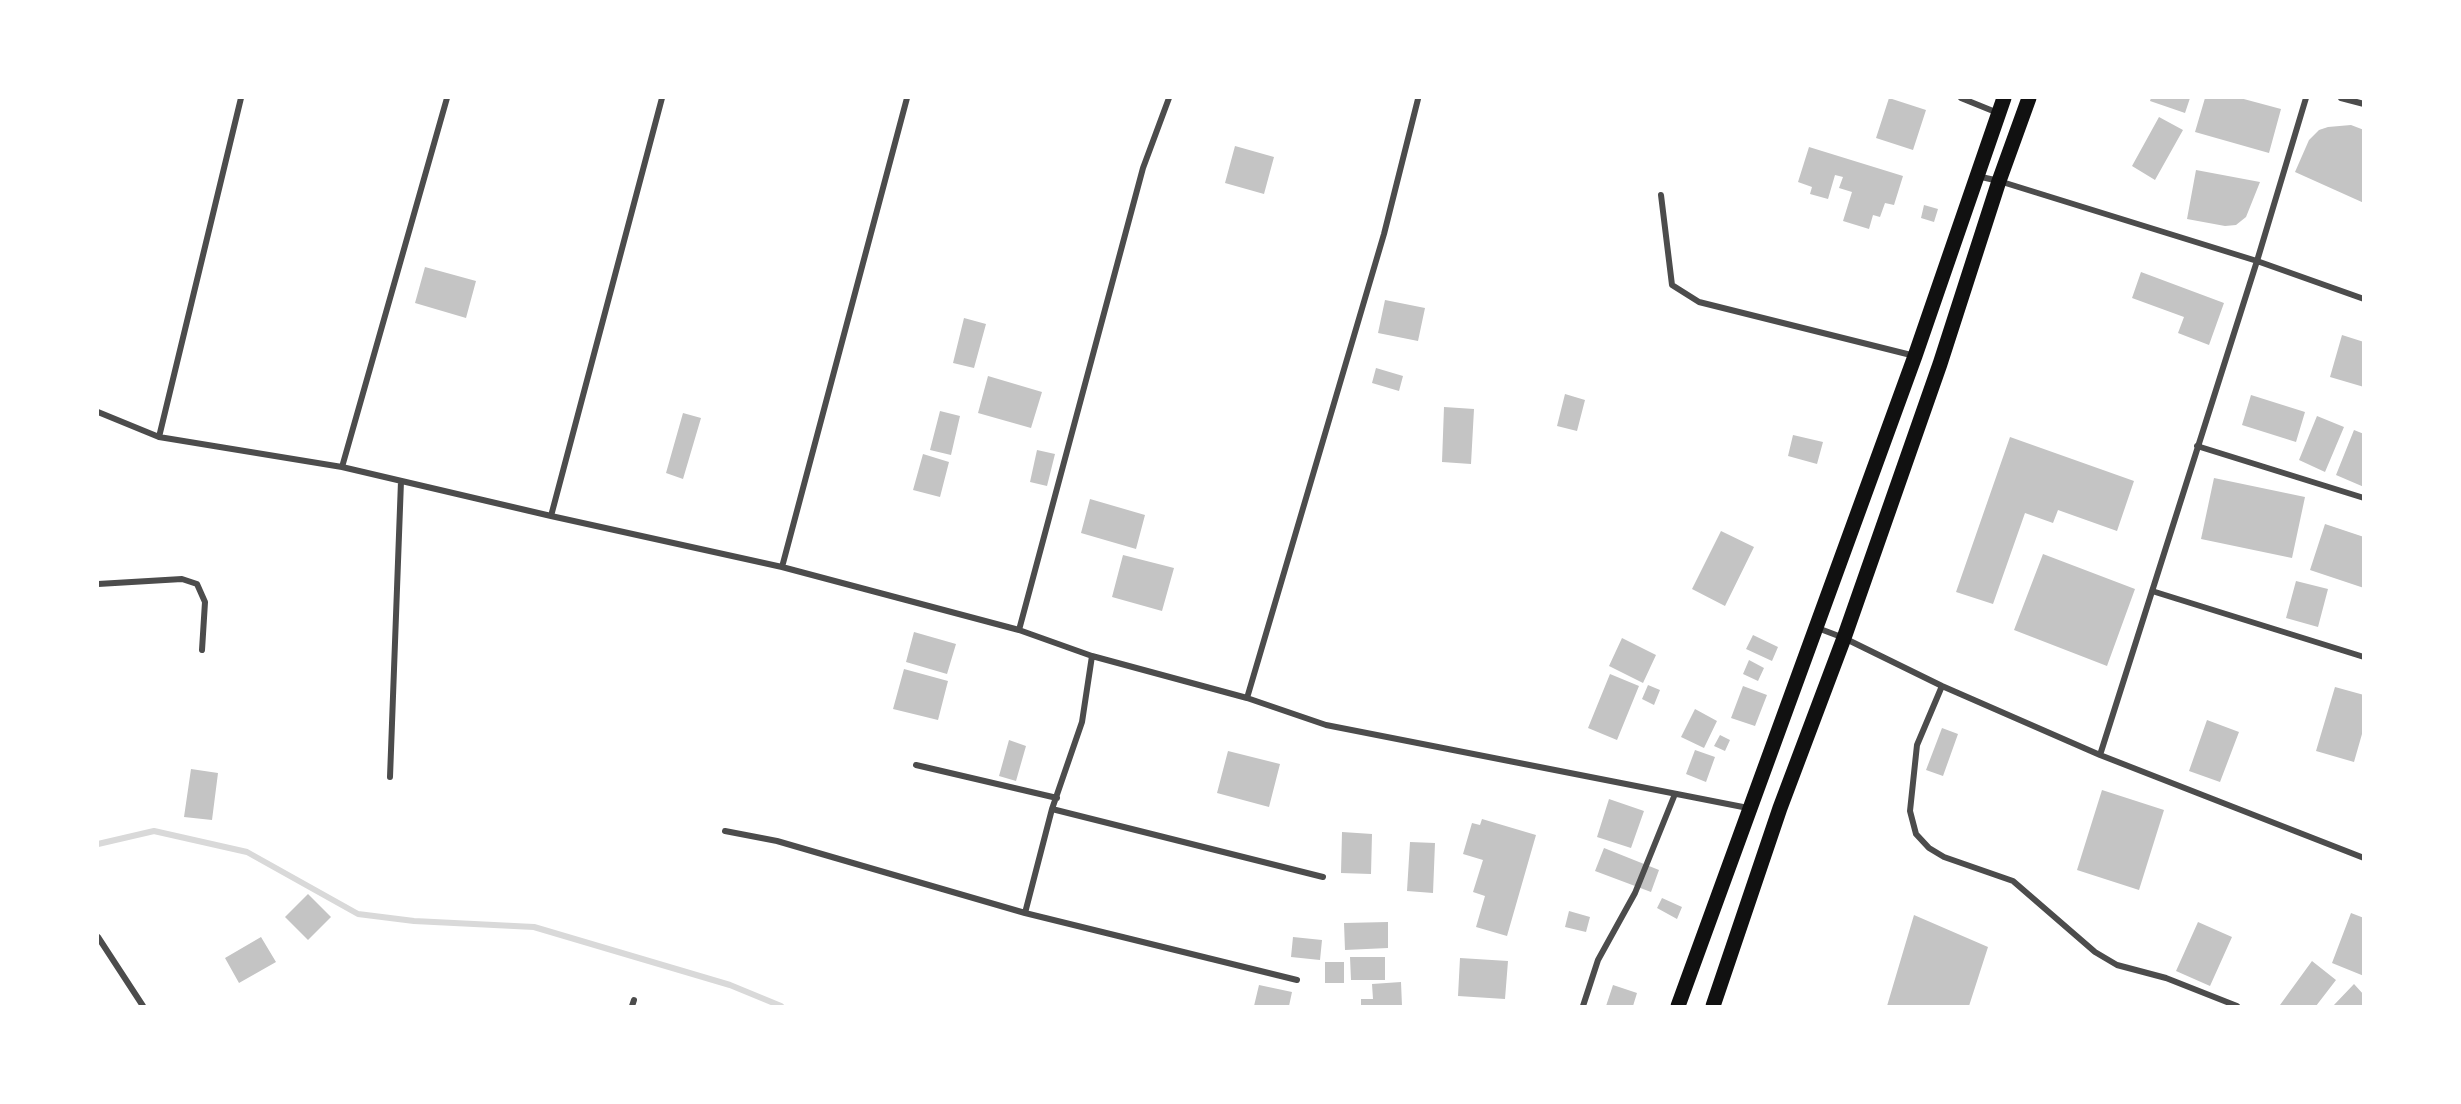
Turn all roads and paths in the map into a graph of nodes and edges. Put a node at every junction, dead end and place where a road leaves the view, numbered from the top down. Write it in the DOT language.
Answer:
graph roads {
  1 [pos="241,98"];
  2 [pos="447,98"];
  3 [pos="662,98"];
  4 [pos="907,98"];
  5 [pos="1169,98"];
  6 [pos="1960,98"];
  7 [pos="2004,98"];
  8 [pos="2029,98"];
  9 [pos="2306,98"];
  10 [pos="2341,98"];
  11 [pos="1418,99"];
  12 [pos="2364,104"];
  13 [pos="1998,113"];
  14 [pos="1977,176"];
  15 [pos="1999,181"];
  16 [pos="1660,195"];
  17 [pos="2257,261"];
  18 [pos="2364,299"];
  19 [pos="1915,356"];
  20 [pos="98,412"];
  21 [pos="159,437"];
  22 [pos="2197,446"];
  23 [pos="342,467"];
  24 [pos="401,481"];
  25 [pos="2364,498"];
  26 [pos="551,516"];
  27 [pos="783,567"];
  28 [pos="98,585"];
  29 [pos="2152,591"];
  30 [pos="1815,627"];
  31 [pos="1019,630"];
  32 [pos="1844,638"];
  33 [pos="202,650"];
  34 [pos="1092,656"];
  35 [pos="2364,657"];
  36 [pos="1942,686"];
  37 [pos="1247,698"];
  38 [pos="2100,755"];
  39 [pos="916,765"];
  40 [pos="390,777"];
  41 [pos="1675,794"];
  42 [pos="1057,798"];
  43 [pos="1749,808"];
  44 [pos="1052,809"];
  45 [pos="725,831"];
  46 [pos="2364,858"];
  47 [pos="1323,877"];
  48 [pos="1025,913"];
  49 [pos="98,937"];
  50 [pos="1297,980"];
  51 [pos="143,1006"];
  52 [pos="1583,1006"];
  53 [pos="1678,1006"];
  54 [pos="1713,1006"];
  55 [pos="2237,1006"];
  1 -- 21 [label="street"];
  2 -- 23 [label="street"];
  3 -- 26 [label="street"];
  4 -- 27 [label="street"];
  5 -- 31 [label="street"];
  6 -- 13 [label="street"];
  7 -- 13 [label="main road"];
  8 -- 15 [label="main road"];
  9 -- 17 [label="street"];
  10 -- 12 [label="street"];
  11 -- 37 [label="street"];
  13 -- 14 [label="main road"];
  14 -- 15 [label="street"];
  14 -- 19 [label="main road"];
  15 -- 17 [label="street"];
  15 -- 32 [label="main road"];
  16 -- 19 [label="street"];
  17 -- 18 [label="street"];
  17 -- 22 [label="street"];
  19 -- 30 [label="main road"];
  20 -- 21 [label="street"];
  21 -- 23 [label="street"];
  22 -- 25 [label="street"];
  22 -- 29 [label="street"];
  23 -- 24 [label="street"];
  24 -- 26 [label="street"];
  24 -- 40 [label="street"];
  26 -- 27 [label="street"];
  27 -- 31 [label="street"];
  28 -- 33 [label="street"];
  29 -- 35 [label="street"];
  29 -- 38 [label="street"];
  30 -- 32 [label="street"];
  30 -- 43 [label="main road"];
  31 -- 34 [label="street"];
  32 -- 36 [label="street"];
  32 -- 54 [label="main road"];
  34 -- 37 [label="street"];
  34 -- 42 [label="street"];
  36 -- 38 [label="street"];
  36 -- 55 [label="street"];
  37 -- 41 [label="street"];
  38 -- 46 [label="street"];
  39 -- 42 [label="street"];
  41 -- 43 [label="street"];
  41 -- 52 [label="street"];
  42 -- 44 [label="street"];
  43 -- 53 [label="main road"];
  44 -- 47 [label="street"];
  44 -- 48 [label="street"];
  45 -- 48 [label="street"];
  48 -- 50 [label="street"];
  49 -- 51 [label="street"];
}
